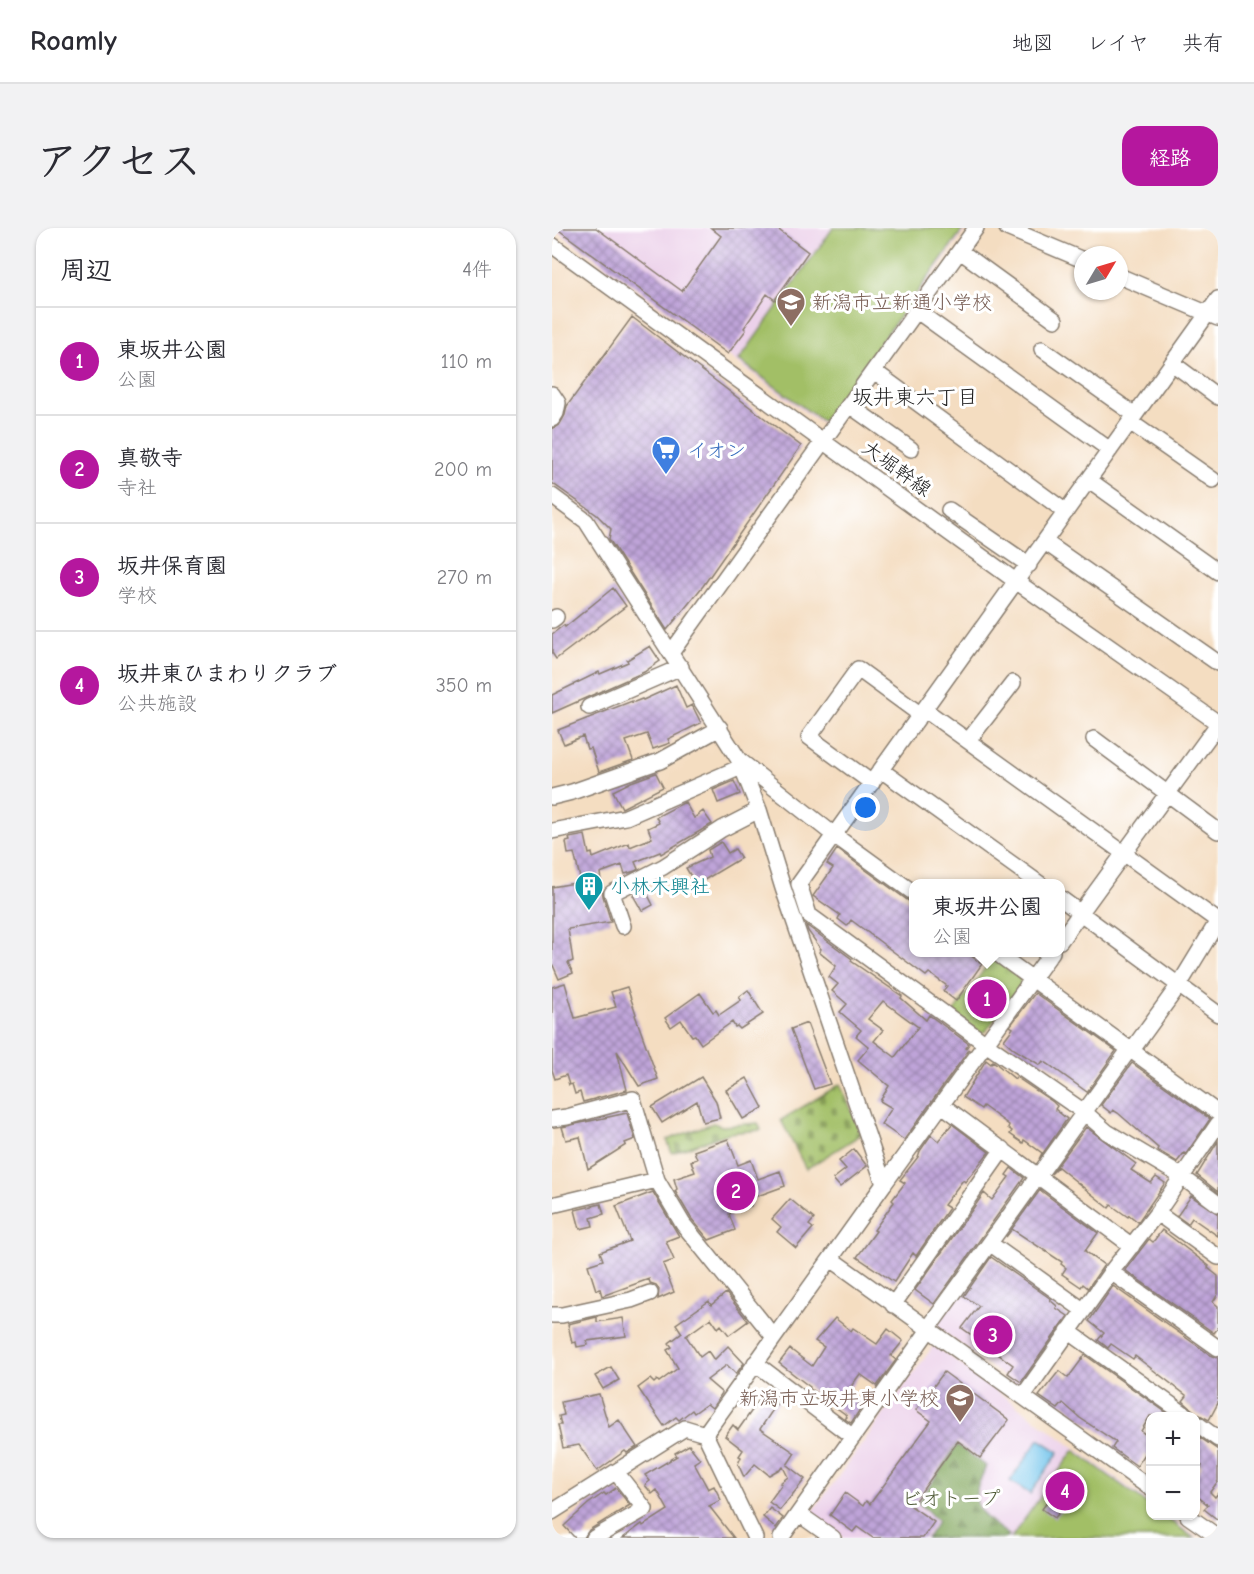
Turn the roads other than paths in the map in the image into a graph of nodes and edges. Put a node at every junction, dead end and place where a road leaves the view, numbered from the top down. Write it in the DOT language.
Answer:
graph roads {
  1 [pos="976,228"];
  2 [pos="1007,228"];
  3 [pos="552,245"];
  4 [pos="960,251"];
  5 [pos="1074,256"];
  6 [pos="1128,280"];
  7 [pos="1218,299"];
  8 [pos="917,311"];
  9 [pos="1213,316"];
  10 [pos="1055,320"];
  11 [pos="1042,349"];
  12 [pos="1172,363"];
  13 [pos="874,371"];
  14 [pos="552,394"];
  15 [pos="1218,397"];
  16 [pos="849,405"];
  17 [pos="552,419"];
  18 [pos="1132,419"];
  19 [pos="824,441"];
  20 [pos="911,449"];
  21 [pos="1110,450"];
  22 [pos="1089,480"];
  23 [pos="1213,480"];
  24 [pos="552,496"];
  25 [pos="949,510"];
  26 [pos="1066,512"];
  27 [pos="1045,542"];
  28 [pos="1029,565"];
  29 [pos="1218,572"];
  30 [pos="1017,582"];
  31 [pos="671,652"];
  32 [pos="1218,663"];
  33 [pos="681,667"];
  34 [pos="1013,683"];
  35 [pos="589,707"];
  36 [pos="923,712"];
  37 [pos="1218,724"];
  38 [pos="720,728"];
  39 [pos="1094,739"];
  40 [pos="968,741"];
  41 [pos="740,764"];
  42 [pos="881,770"];
  43 [pos="872,783"];
  44 [pos="1168,794"];
  45 [pos="552,797"];
  46 [pos="759,810"];
  47 [pos="552,831"];
  48 [pos="1218,831"];
  49 [pos="834,836"];
  50 [pos="1124,854"];
  51 [pos="1033,879"];
  52 [pos="799,884"];
  53 [pos="783,888"];
  54 [pos="909,889"];
  55 [pos="1065,902"];
  56 [pos="1081,913"];
  57 [pos="1218,921"];
  58 [pos="623,926"];
  59 [pos="1065,934"];
  60 [pos="1002,957"];
  61 [pos="1048,957"];
  62 [pos="1032,980"];
  63 [pos="1179,985"];
  64 [pos="1218,1014"];
  65 [pos="986,1044"];
  66 [pos="1131,1050"];
  67 [pos="942,1105"];
  68 [pos="1084,1112"];
  69 [pos="1218,1113"];
  70 [pos="552,1119"];
  71 [pos="1218,1124"];
  72 [pos="1003,1149"];
  73 [pos="1039,1176"];
  74 [pos="1181,1176"];
  75 [pos="657,1180"];
  76 [pos="884,1184"];
  77 [pos="552,1204"];
  78 [pos="1218,1204"];
  79 [pos="1157,1213"];
  80 [pos="1132,1246"];
  81 [pos="995,1247"];
  82 [pos="1218,1257"];
  83 [pos="831,1259"];
  84 [pos="1111,1272"];
  85 [pos="650,1293"];
  86 [pos="892,1305"];
  87 [pos="1083,1310"];
  88 [pos="552,1315"];
  89 [pos="927,1330"];
  90 [pos="1068,1331"];
  91 [pos="774,1337"];
  92 [pos="1218,1348"];
  93 [pos="755,1363"];
  94 [pos="1023,1396"];
  95 [pos="1181,1412"];
  96 [pos="1200,1426"];
  97 [pos="705,1434"];
  98 [pos="853,1437"];
  99 [pos="1218,1439"];
  100 [pos="616,1472"];
  101 [pos="1146,1485"];
  102 [pos="552,1512"];
  103 [pos="799,1514"];
  104 [pos="1195,1520"];
  105 [pos="1216,1535"];
  106 [pos="594,1538"];
  107 [pos="755,1538"];
  108 [pos="781,1538"];
  109 [pos="833,1538"];
  1 -- 4 [label="street"];
  2 -- 5 [label="street"];
  3 -- 19 [label="street, 大堀幹線"];
  4 -- 8 [label="street"];
  4 -- 10 [label="street"];
  6 -- 9 [label="street"];
  7 -- 9 [label="street"];
  8 -- 13 [label="street"];
  8 -- 21 [label="street"];
  9 -- 12 [label="street"];
  11 -- 18 [label="street"];
  12 -- 15 [label="street"];
  12 -- 18 [label="street"];
  13 -- 16 [label="street"];
  13 -- 26 [label="street"];
  14 -- 17 [label="street"];
  16 -- 19 [label="street"];
  16 -- 20 [label="street"];
  18 -- 21 [label="street"];
  18 -- 23 [label="street"];
  19 -- 30 [label="street, 大堀幹線"];
  19 -- 31 [label="street"];
  21 -- 22 [label="street"];
  22 -- 26 [label="street"];
  22 -- 29 [label="street"];
  24 -- 31 [label="street"];
  25 -- 28 [label="street"];
  26 -- 27 [label="street"];
  27 -- 28 [label="street"];
  27 -- 32 [label="street"];
  28 -- 30 [label="street"];
  30 -- 36 [label="street"];
  30 -- 37 [label="street, 大堀幹線"];
  31 -- 33 [label="street"];
  33 -- 35 [label="street"];
  33 -- 38 [label="street"];
  34 -- 40 [label="street"];
  36 -- 40 [label="street"];
  36 -- 42 [label="street"];
  36 -- 43 [label="street"];
  37 -- 44 [label="street"];
  38 -- 41 [label="street"];
  38 -- 45 [label="street"];
  39 -- 44 [label="street"];
  40 -- 50 [label="street"];
  41 -- 46 [label="street"];
  41 -- 47 [label="street"];
  41 -- 49 [label="street"];
  42 -- 43 [label="street"];
  42 -- 51 [label="street"];
  43 -- 49 [label="street"];
  44 -- 48 [label="street"];
  44 -- 50 [label="street"];
  46 -- 53 [label="street"];
  46 -- 58 [label="street"];
  49 -- 52 [label="street"];
  49 -- 54 [label="street"];
  50 -- 56 [label="street"];
  50 -- 57 [label="street"];
  52 -- 53 [label="street"];
  52 -- 65 [label="street"];
  53 -- 76 [label="street"];
  55 -- 56 [label="street"];
  56 -- 59 [label="street"];
  56 -- 63 [label="street"];
  57 -- 63 [label="street"];
  60 -- 62 [label="street"];
  61 -- 62 [label="street"];
  62 -- 65 [label="street"];
  62 -- 66 [label="street"];
  63 -- 64 [label="street"];
  63 -- 66 [label="street"];
  65 -- 67 [label="street"];
  65 -- 68 [label="street"];
  66 -- 68 [label="street"];
  66 -- 69 [label="street"];
  67 -- 72 [label="street"];
  67 -- 76 [label="street"];
  68 -- 73 [label="street"];
  68 -- 74 [label="street"];
  70 -- 75 [label="street"];
  71 -- 74 [label="street"];
  72 -- 73 [label="street"];
  72 -- 86 [label="street"];
  73 -- 80 [label="street"];
  73 -- 89 [label="street"];
  74 -- 78 [label="street"];
  74 -- 79 [label="street"];
  75 -- 77 [label="street"];
  75 -- 91 [label="street"];
  76 -- 83 [label="street"];
  79 -- 80 [label="street"];
  79 -- 82 [label="street"];
  80 -- 84 [label="street"];
  81 -- 87 [label="street"];
  83 -- 86 [label="street"];
  83 -- 91 [label="street"];
  84 -- 87 [label="street"];
  84 -- 92 [label="street"];
  85 -- 88 [label="street"];
  86 -- 89 [label="street"];
  87 -- 90 [label="street"];
  89 -- 94 [label="street"];
  89 -- 98 [label="street"];
  90 -- 94 [label="street"];
  90 -- 95 [label="street"];
  91 -- 93 [label="street"];
  93 -- 97 [label="street"];
  93 -- 98 [label="street"];
  94 -- 101 [label="street"];
  96 -- 99 [label="street"];
  97 -- 100 [label="street"];
  97 -- 107 [label="street"];
  98 -- 103 [label="street"];
  100 -- 102 [label="street"];
  100 -- 106 [label="street"];
  103 -- 108 [label="street"];
  103 -- 109 [label="street"];
  104 -- 105 [label="street"];
}
